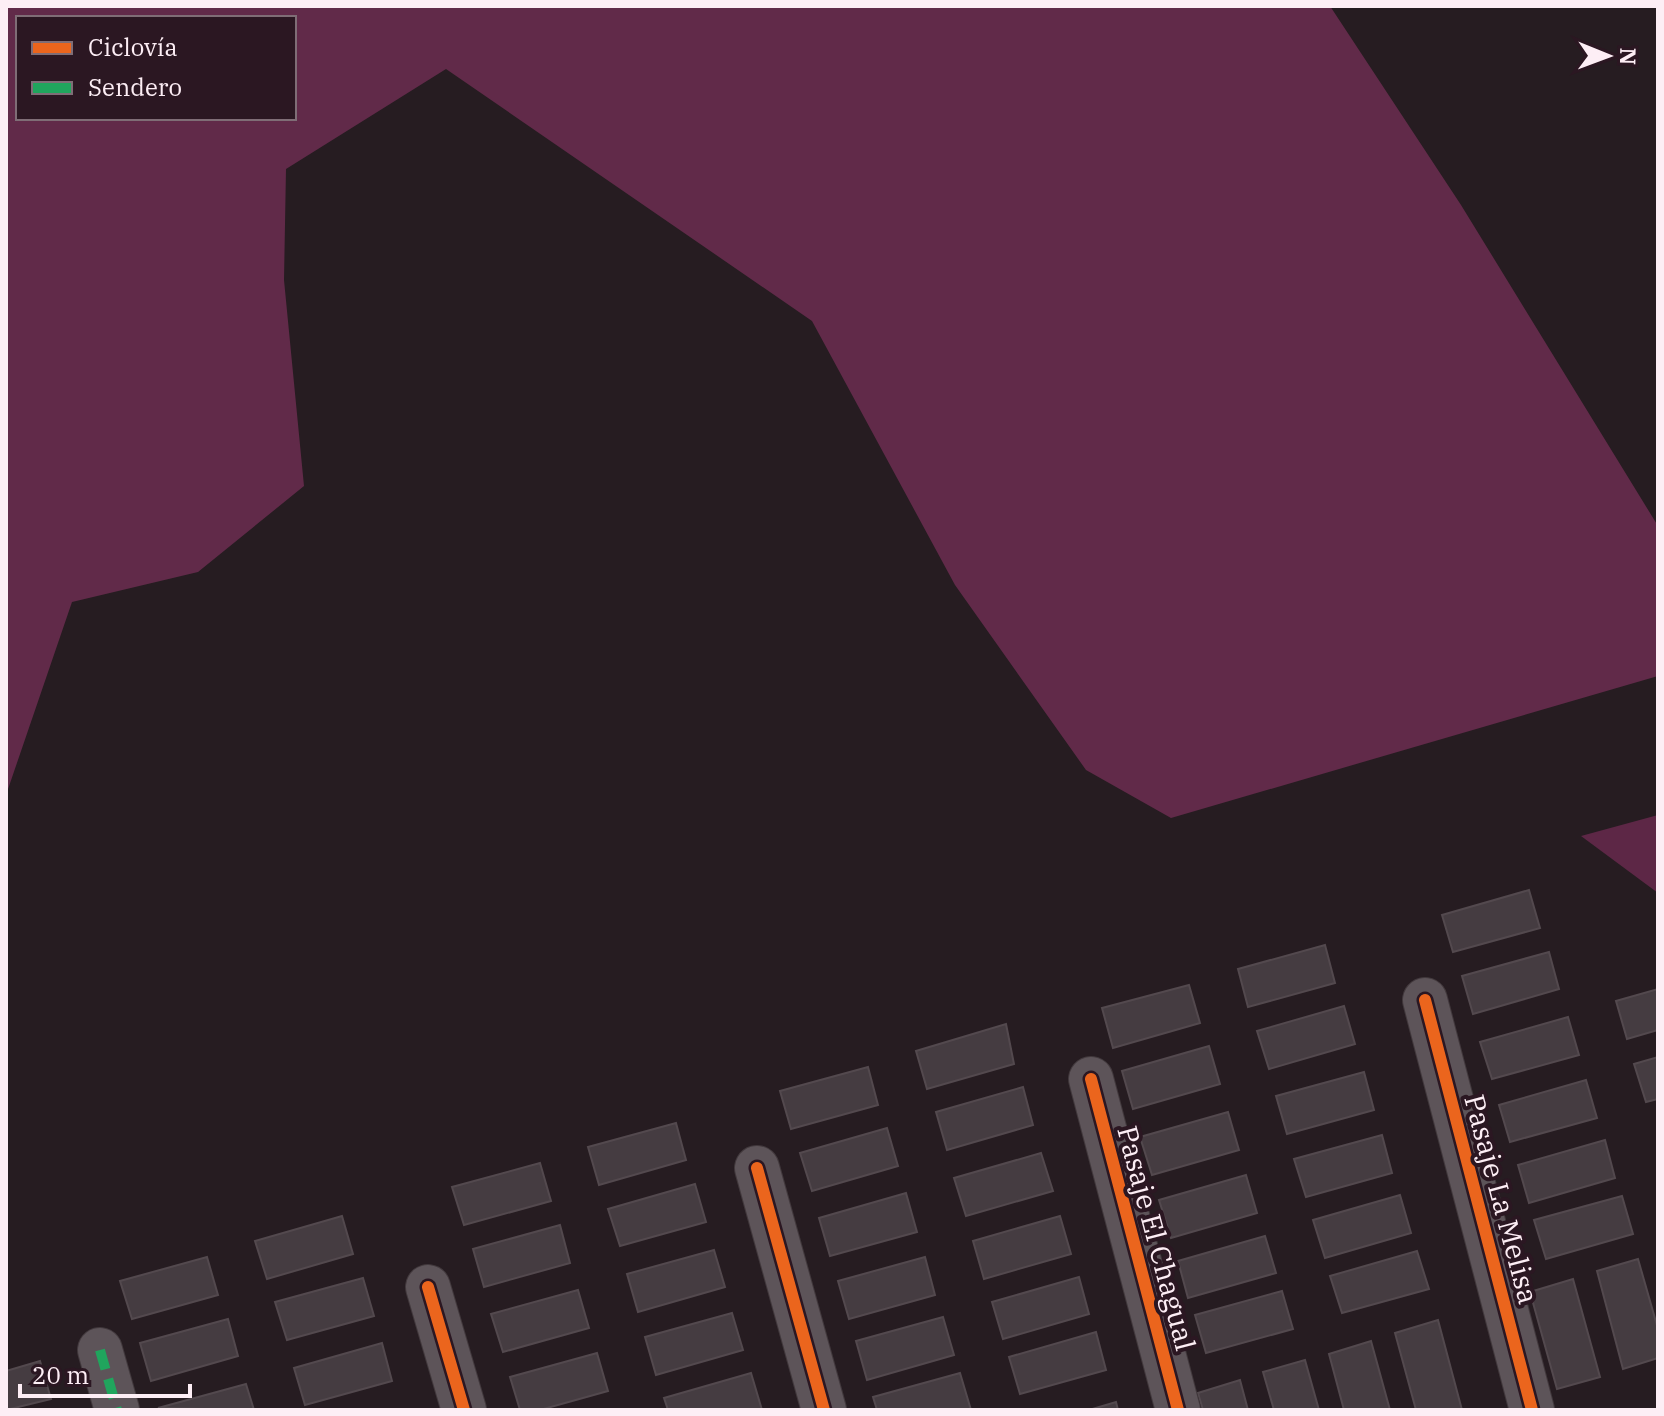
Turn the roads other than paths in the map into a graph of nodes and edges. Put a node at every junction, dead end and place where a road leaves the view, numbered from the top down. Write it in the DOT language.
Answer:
graph roads {
  1 [pos="1425,1000"];
  2 [pos="1091,1079"];
  3 [pos="757,1168"];
  4 [pos="428,1287"];
  5 [pos="100,1350"];
  6 [pos="117,1410"];
  7 [pos="464,1410"];
  8 [pos="824,1410"];
  9 [pos="1178,1410"];
  10 [pos="1532,1410"];
  1 -- 10 [label="street, Pasaje La Melisa"];
  2 -- 9 [label="street, Pasaje El Chagual"];
  3 -- 8 [label="street"];
  4 -- 7 [label="street"];
  5 -- 6 [label="street"];
}
